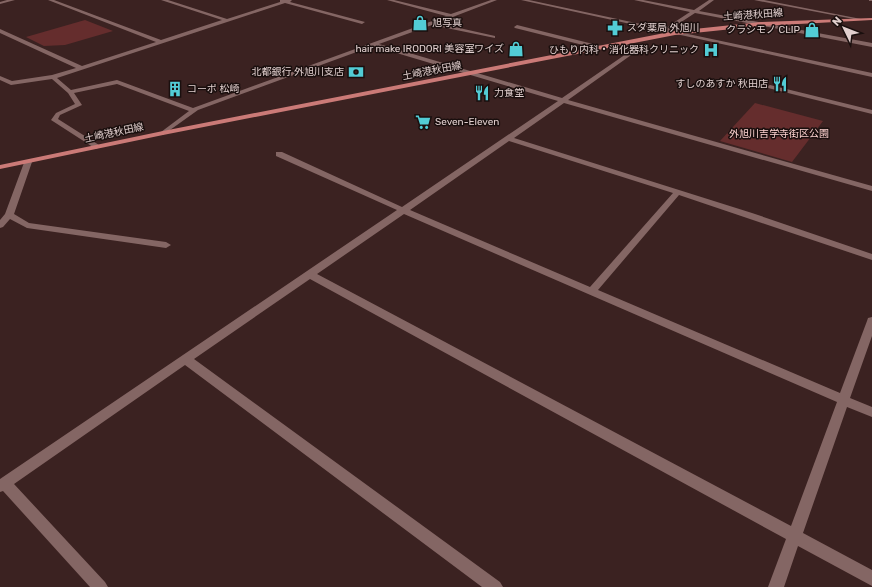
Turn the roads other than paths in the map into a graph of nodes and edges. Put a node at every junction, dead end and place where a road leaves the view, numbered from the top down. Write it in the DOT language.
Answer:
graph roads {
  1 [pos="13,0"];
  2 [pos="50,0"];
  3 [pos="163,0"];
  4 [pos="285,0"];
  5 [pos="389,0"];
  6 [pos="495,0"];
  7 [pos="523,0"];
  8 [pos="636,0"];
  9 [pos="712,0"];
  10 [pos="756,0"];
  11 [pos="0,3"];
  12 [pos="694,11"];
  13 [pos="452,16"];
  14 [pos="859,19"];
  15 [pos="872,19"];
  16 [pos="226,20"];
  17 [pos="362,22"];
  18 [pos="432,23"];
  19 [pos="761,24"];
  20 [pos="517,27"];
  21 [pos="665,30"];
  22 [pos="0,31"];
  23 [pos="675,33"];
  24 [pos="14,37"];
  25 [pos="492,38"];
  26 [pos="7,39"];
  27 [pos="159,41"];
  28 [pos="623,43"];
  29 [pos="372,44"];
  30 [pos="872,45"];
  31 [pos="599,47"];
  32 [pos="80,67"];
  33 [pos="470,74"];
  34 [pos="872,75"];
  35 [pos="53,77"];
  36 [pos="0,78"];
  37 [pos="770,87"];
  38 [pos="70,92"];
  39 [pos="564,100"];
  40 [pos="194,110"];
  41 [pos="872,112"];
  42 [pos="163,133"];
  43 [pos="508,138"];
  44 [pos="96,147"];
  45 [pos="279,154"];
  46 [pos="28,162"];
  47 [pos="0,167"];
  48 [pos="872,189"];
  49 [pos="678,192"];
  50 [pos="404,210"];
  51 [pos="9,215"];
  52 [pos="0,225"];
  53 [pos="166,245"];
  54 [pos="872,257"];
  55 [pos="309,274"];
  56 [pos="592,291"];
  57 [pos="872,321"];
  58 [pos="185,359"];
  59 [pos="844,399"];
  60 [pos="872,412"];
  61 [pos="2,484"];
  62 [pos="795,535"];
  63 [pos="872,578"];
  64 [pos="100,587"];
  65 [pos="495,587"];
  66 [pos="776,587"];
  1 -- 11 [label="street"];
  2 -- 27 [label="street"];
  3 -- 16 [label="street"];
  4 -- 16 [label="street"];
  4 -- 17 [label="street"];
  5 -- 13 [label="street"];
  6 -- 13 [label="street"];
  7 -- 21 [label="street"];
  8 -- 12 [label="street"];
  9 -- 12 [label="street"];
  10 -- 14 [label="street"];
  12 -- 19 [label="street"];
  12 -- 21 [label="street"];
  13 -- 18 [label="street"];
  14 -- 15 [label="main road, 土崎港秋田線"];
  14 -- 19 [label="main road, 土崎港秋田線"];
  16 -- 27 [label="street"];
  18 -- 25 [label="street"];
  18 -- 29 [label="street"];
  19 -- 23 [label="main road, 土崎港秋田線"];
  19 -- 30 [label="street"];
  20 -- 31 [label="street"];
  21 -- 23 [label="street"];
  22 -- 24 [label="street"];
  23 -- 28 [label="main road, 土崎港秋田線"];
  23 -- 34 [label="street"];
  24 -- 26 [label="street"];
  24 -- 32 [label="street"];
  27 -- 32 [label="street"];
  28 -- 31 [label="main road, 土崎港秋田線"];
  28 -- 39 [label="street"];
  29 -- 33 [label="street"];
  29 -- 40 [label="street"];
  31 -- 33 [label="main road, 土崎港秋田線"];
  32 -- 35 [label="street"];
  33 -- 39 [label="street"];
  33 -- 42 [label="main road, 土崎港秋田線"];
  35 -- 36 [label="street"];
  35 -- 38 [label="street"];
  37 -- 41 [label="street"];
  38 -- 40 [label="street"];
  38 -- 44 [label="street"];
  39 -- 43 [label="street"];
  39 -- 48 [label="street"];
  40 -- 42 [label="street"];
  42 -- 44 [label="main road, 土崎港秋田線"];
  43 -- 49 [label="street"];
  43 -- 50 [label="street"];
  44 -- 46 [label="main road, 土崎港秋田線"];
  45 -- 50 [label="street"];
  46 -- 47 [label="main road, 土崎港秋田線"];
  46 -- 51 [label="street"];
  49 -- 54 [label="street"];
  49 -- 56 [label="street"];
  50 -- 55 [label="street"];
  50 -- 56 [label="street"];
  51 -- 52 [label="street"];
  51 -- 53 [label="street"];
  55 -- 58 [label="street"];
  55 -- 62 [label="street"];
  56 -- 59 [label="street"];
  57 -- 59 [label="street"];
  58 -- 61 [label="street"];
  58 -- 65 [label="street"];
  59 -- 60 [label="street"];
  59 -- 62 [label="street"];
  61 -- 64 [label="street"];
  62 -- 63 [label="street"];
  62 -- 66 [label="street"];
}
